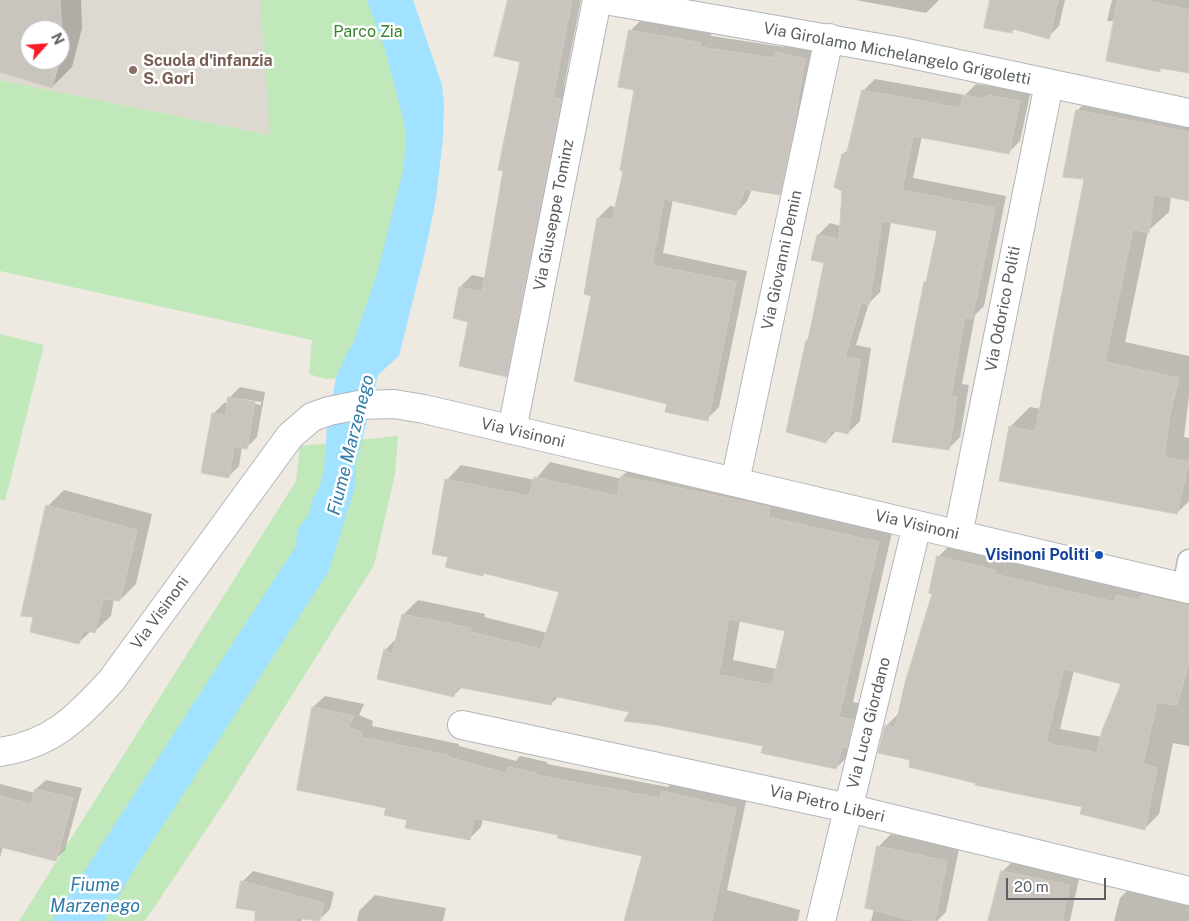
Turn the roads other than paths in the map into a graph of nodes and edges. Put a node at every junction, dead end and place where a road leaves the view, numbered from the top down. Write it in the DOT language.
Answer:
graph roads {
  1 [pos="596,0"];
  2 [pos="605,0"];
  3 [pos="829,38"];
  4 [pos="1049,84"];
  5 [pos="1189,113"];
  6 [pos="512,430"];
  7 [pos="735,482"];
  8 [pos="917,525"];
  9 [pos="958,535"];
  10 [pos="1189,560"];
  11 [pos="1187,588"];
  12 [pos="462,726"];
  13 [pos="0,752"];
  14 [pos="848,808"];
  15 [pos="1189,891"];
  16 [pos="821,921"];
  1 -- 6 [label="street, Via Giuseppe Tominz"];
  2 -- 3 [label="street, Via Girolamo Michelangelo Grigoletti"];
  3 -- 4 [label="street, Via Girolamo Michelangelo Grigoletti"];
  3 -- 7 [label="street, Via Giovanni Demin"];
  4 -- 5 [label="street, Via Girolamo Michelangelo Grigoletti"];
  4 -- 9 [label="street, Via Odorico Politi"];
  6 -- 7 [label="street, Via Visinoni"];
  6 -- 13 [label="street, Via Visinoni"];
  7 -- 8 [label="street, Via Visinoni"];
  8 -- 9 [label="street, Via Visinoni"];
  8 -- 14 [label="street, Via Luca Giordano"];
  9 -- 11 [label="street, Via Visinoni"];
  10 -- 11 [label="street"];
  12 -- 14 [label="street, Via Pietro Liberi"];
  14 -- 15 [label="street, Via Pietro Liberi"];
  14 -- 16 [label="street, Via Luca Giordano"];
}
